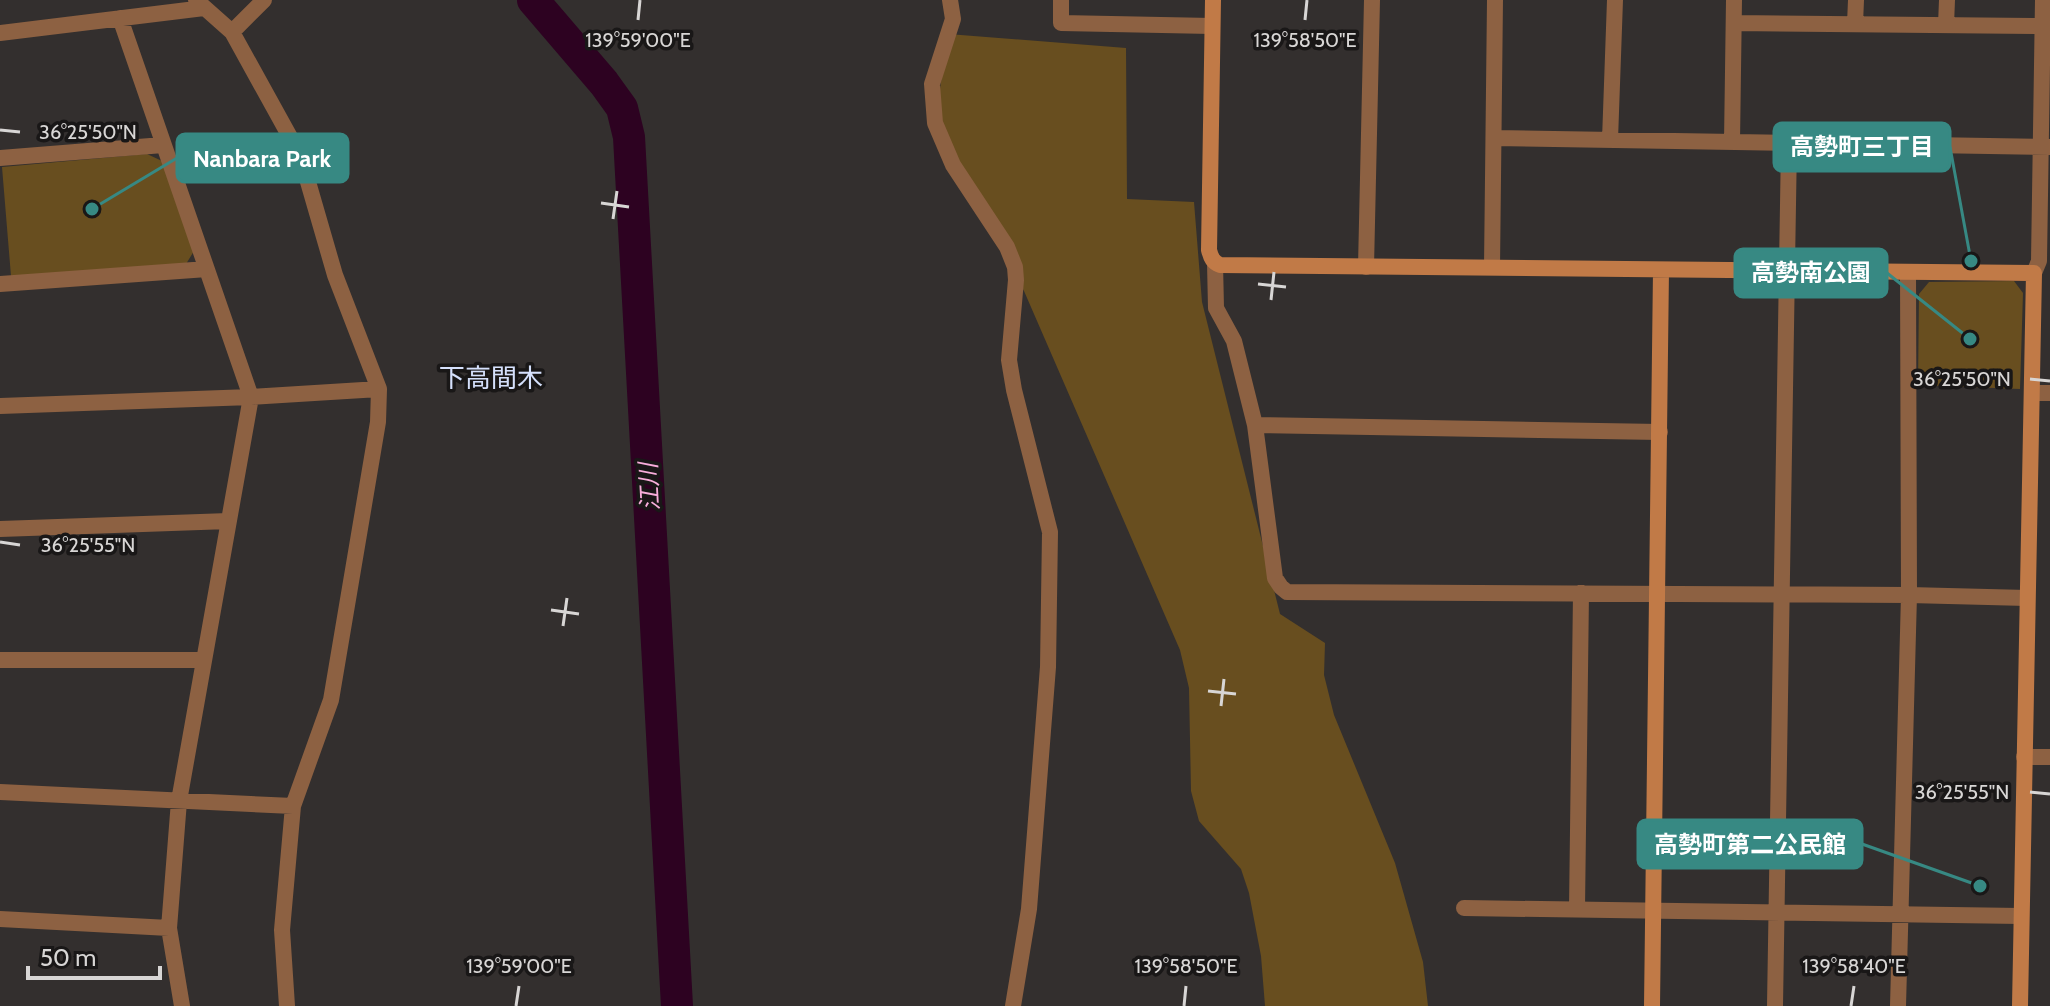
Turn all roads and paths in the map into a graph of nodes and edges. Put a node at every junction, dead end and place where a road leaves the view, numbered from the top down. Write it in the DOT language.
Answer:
graph roads {
  1 [pos="264,0"];
  2 [pos="950,0"];
  3 [pos="1061,0"];
  4 [pos="1213,0"];
  5 [pos="1372,0"];
  6 [pos="1495,0"];
  7 [pos="1615,0"];
  8 [pos="1734,0"];
  9 [pos="1856,0"];
  10 [pos="1947,0"];
  11 [pos="2043,0"];
  12 [pos="200,4"];
  13 [pos="120,18"];
  14 [pos="1734,23"];
  15 [pos="1855,24"];
  16 [pos="1946,25"];
  17 [pos="1212,26"];
  18 [pos="2043,26"];
  19 [pos="232,32"];
  20 [pos="0,33"];
  21 [pos="1494,138"];
  22 [pos="1610,140"];
  23 [pos="1732,142"];
  24 [pos="1789,143"];
  25 [pos="163,145"];
  26 [pos="2045,147"];
  27 [pos="0,158"];
  28 [pos="1215,263"];
  29 [pos="1366,267"];
  30 [pos="1492,267"];
  31 [pos="207,269"];
  32 [pos="1787,269"];
  33 [pos="1661,270"];
  34 [pos="1908,272"];
  35 [pos="2034,273"];
  36 [pos="0,284"];
  37 [pos="379,389"];
  38 [pos="2033,393"];
  39 [pos="2050,393"];
  40 [pos="251,397"];
  41 [pos="0,406"];
  42 [pos="1255,425"];
  43 [pos="1660,432"];
  44 [pos="229,521"];
  45 [pos="0,529"];
  46 [pos="1581,593"];
  47 [pos="1658,593"];
  48 [pos="1782,594"];
  49 [pos="1909,595"];
  50 [pos="2027,598"];
  51 [pos="0,660"];
  52 [pos="204,660"];
  53 [pos="2024,757"];
  54 [pos="2050,757"];
  55 [pos="0,792"];
  56 [pos="179,801"];
  57 [pos="293,806"];
  58 [pos="1464,908"];
  59 [pos="1577,909"];
  60 [pos="1654,912"];
  61 [pos="1776,913"];
  62 [pos="1899,915"];
  63 [pos="2021,916"];
  64 [pos="0,919"];
  65 [pos="169,928"];
  66 [pos="182,1006"];
  67 [pos="287,1006"];
  68 [pos="1013,1006"];
  69 [pos="1652,1006"];
  70 [pos="1775,1006"];
  71 [pos="1898,1006"];
  72 [pos="2020,1006"];
  1 -- 19 [label="street"];
  2 -- 68 [label="street"];
  3 -- 17 [label="street"];
  4 -- 17 [label="street"];
  5 -- 29 [label="street"];
  6 -- 21 [label="street"];
  7 -- 22 [label="street"];
  8 -- 14 [label="street"];
  9 -- 15 [label="street"];
  10 -- 16 [label="street"];
  11 -- 18 [label="street"];
  12 -- 13 [label="street"];
  12 -- 19 [label="street"];
  13 -- 20 [label="street"];
  13 -- 25 [label="street"];
  14 -- 15 [label="street"];
  14 -- 23 [label="street"];
  15 -- 16 [label="street"];
  16 -- 18 [label="street"];
  17 -- 28 [label="street"];
  18 -- 26 [label="street"];
  19 -- 37 [label="street"];
  21 -- 22 [label="street"];
  21 -- 30 [label="street"];
  22 -- 23 [label="street"];
  23 -- 24 [label="street"];
  24 -- 26 [label="street"];
  24 -- 32 [label="street"];
  25 -- 27 [label="street"];
  25 -- 31 [label="street"];
  26 -- 35 [label="street"];
  28 -- 29 [label="street"];
  28 -- 42 [label="street"];
  29 -- 30 [label="street"];
  30 -- 33 [label="street"];
  31 -- 36 [label="street"];
  31 -- 40 [label="street"];
  32 -- 33 [label="street"];
  32 -- 34 [label="street"];
  32 -- 48 [label="street"];
  33 -- 43 [label="street"];
  34 -- 35 [label="street"];
  34 -- 49 [label="street"];
  35 -- 38 [label="street"];
  37 -- 40 [label="street"];
  37 -- 57 [label="street"];
  38 -- 39 [label="street"];
  38 -- 50 [label="street"];
  40 -- 41 [label="street"];
  40 -- 44 [label="street"];
  42 -- 43 [label="street"];
  42 -- 46 [label="street"];
  43 -- 47 [label="street"];
  44 -- 45 [label="street"];
  44 -- 52 [label="street"];
  46 -- 47 [label="street"];
  46 -- 59 [label="street"];
  47 -- 48 [label="street"];
  47 -- 60 [label="street"];
  48 -- 49 [label="street"];
  48 -- 61 [label="street"];
  49 -- 50 [label="street"];
  49 -- 62 [label="street"];
  50 -- 53 [label="street"];
  51 -- 52 [label="street"];
  52 -- 56 [label="street"];
  53 -- 54 [label="street"];
  53 -- 63 [label="street"];
  55 -- 56 [label="street"];
  56 -- 57 [label="street"];
  56 -- 65 [label="street"];
  57 -- 67 [label="street"];
  58 -- 59 [label="street"];
  59 -- 60 [label="street"];
  60 -- 61 [label="street"];
  60 -- 69 [label="street"];
  61 -- 62 [label="street"];
  61 -- 70 [label="street"];
  62 -- 63 [label="street"];
  62 -- 71 [label="street"];
  63 -- 72 [label="street"];
  64 -- 65 [label="street"];
  65 -- 66 [label="street"];
}
